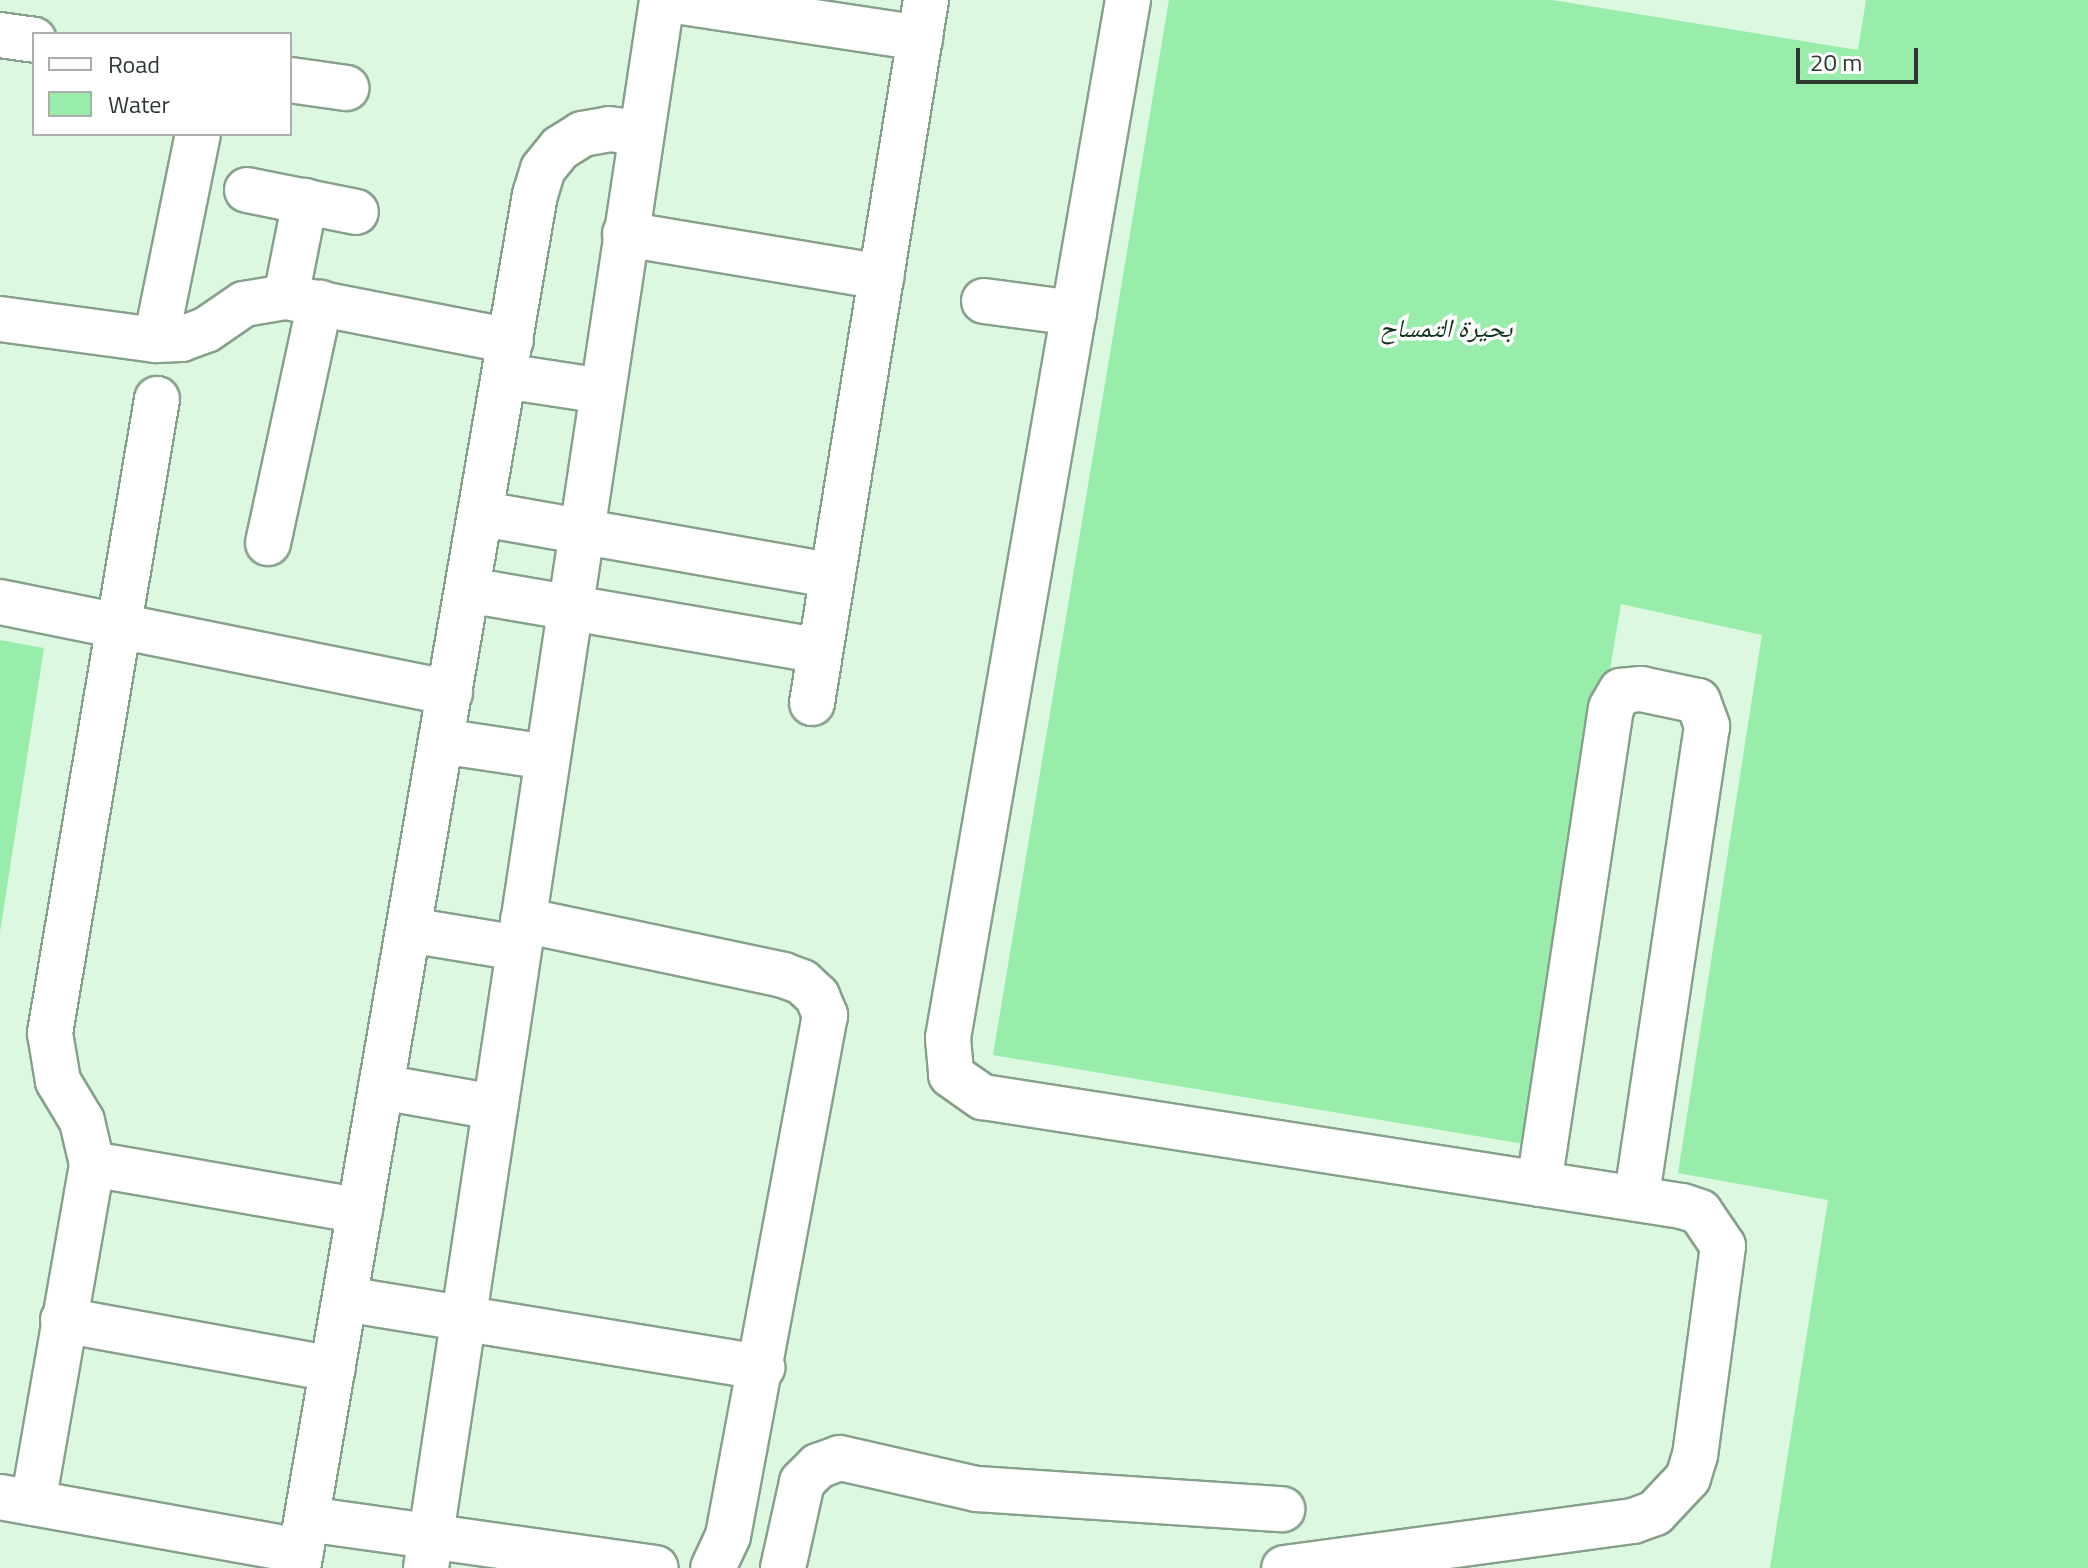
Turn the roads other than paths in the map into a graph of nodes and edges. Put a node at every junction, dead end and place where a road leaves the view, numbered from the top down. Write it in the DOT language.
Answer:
graph roads {
  1 [pos="662,0"];
  2 [pos="669,0"];
  3 [pos="1128,0"];
  4 [pos="923,19"];
  5 [pos="0,35"];
  6 [pos="32,40"];
  7 [pos="292,80"];
  8 [pos="346,88"];
  9 [pos="641,133"];
  10 [pos="198,136"];
  11 [pos="247,190"];
  12 [pos="305,201"];
  13 [pos="356,212"];
  14 [pos="625,234"];
  15 [pos="881,277"];
  16 [pos="303,300"];
  17 [pos="984,301"];
  18 [pos="1074,313"];
  19 [pos="0,319"];
  20 [pos="156,340"];
  21 [pos="508,359"];
  22 [pos="602,391"];
  23 [pos="157,399"];
  24 [pos="483,514"];
  25 [pos="581,531"];
  26 [pos="268,543"];
  27 [pos="833,576"];
  28 [pos="468,590"];
  29 [pos="0,602"];
  30 [pos="570,608"];
  31 [pos="118,627"];
  32 [pos="820,651"];
  33 [pos="450,693"];
  34 [pos="812,703"];
  35 [pos="441,741"];
  36 [pos="547,757"];
  37 [pos="409,930"];
  38 [pos="521,934"];
  39 [pos="381,1087"];
  40 [pos="495,1107"];
  41 [pos="92,1164"];
  42 [pos="1539,1184"];
  43 [pos="1636,1199"];
  44 [pos="360,1211"];
  45 [pos="345,1299"];
  46 [pos="463,1318"];
  47 [pos="63,1320"];
  48 [pos="762,1367"];
  49 [pos="333,1369"];
  50 [pos="16,1500"];
  51 [pos="1282,1509"];
  52 [pos="302,1546"];
  53 [pos="429,1552"];
  54 [pos="656,1568"];
  55 [pos="713,1568"];
  56 [pos="783,1568"];
  57 [pos="1284,1568"];
  1 -- 9 [label="lane"];
  2 -- 4 [label="lane"];
  3 -- 18 [label="lane"];
  4 -- 15 [label="lane"];
  5 -- 6 [label="lane"];
  7 -- 8 [label="lane"];
  9 -- 14 [label="lane"];
  9 -- 21 [label="lane"];
  10 -- 20 [label="lane"];
  11 -- 12 [label="lane"];
  12 -- 13 [label="lane"];
  12 -- 16 [label="lane"];
  14 -- 15 [label="lane"];
  14 -- 22 [label="lane"];
  15 -- 27 [label="lane"];
  16 -- 20 [label="lane"];
  16 -- 21 [label="lane"];
  16 -- 26 [label="lane"];
  17 -- 18 [label="lane"];
  18 -- 42 [label="lane"];
  19 -- 20 [label="lane"];
  21 -- 22 [label="lane"];
  21 -- 24 [label="lane"];
  22 -- 25 [label="lane"];
  23 -- 31 [label="lane"];
  24 -- 25 [label="lane"];
  24 -- 28 [label="lane"];
  25 -- 27 [label="lane"];
  25 -- 30 [label="lane"];
  27 -- 32 [label="lane"];
  28 -- 30 [label="lane"];
  28 -- 33 [label="lane"];
  29 -- 31 [label="lane"];
  30 -- 32 [label="lane"];
  30 -- 36 [label="lane"];
  31 -- 33 [label="lane"];
  31 -- 41 [label="lane"];
  32 -- 34 [label="lane"];
  33 -- 35 [label="lane"];
  35 -- 36 [label="lane"];
  35 -- 37 [label="lane"];
  36 -- 38 [label="lane"];
  37 -- 38 [label="lane"];
  37 -- 39 [label="lane"];
  38 -- 40 [label="lane"];
  38 -- 48 [label="lane"];
  39 -- 40 [label="lane"];
  39 -- 44 [label="lane"];
  40 -- 46 [label="lane"];
  41 -- 44 [label="lane"];
  41 -- 47 [label="lane"];
  42 -- 43 [label="lane"];
  42 -- 43 [label="lane"];
  43 -- 57 [label="lane"];
  44 -- 45 [label="lane"];
  45 -- 46 [label="lane"];
  45 -- 49 [label="lane"];
  46 -- 48 [label="lane"];
  46 -- 53 [label="lane"];
  47 -- 49 [label="lane"];
  47 -- 50 [label="lane"];
  48 -- 55 [label="lane"];
  49 -- 52 [label="lane"];
  50 -- 52 [label="lane"];
  51 -- 56 [label="lane"];
  52 -- 53 [label="lane"];
  53 -- 54 [label="lane"];
}
